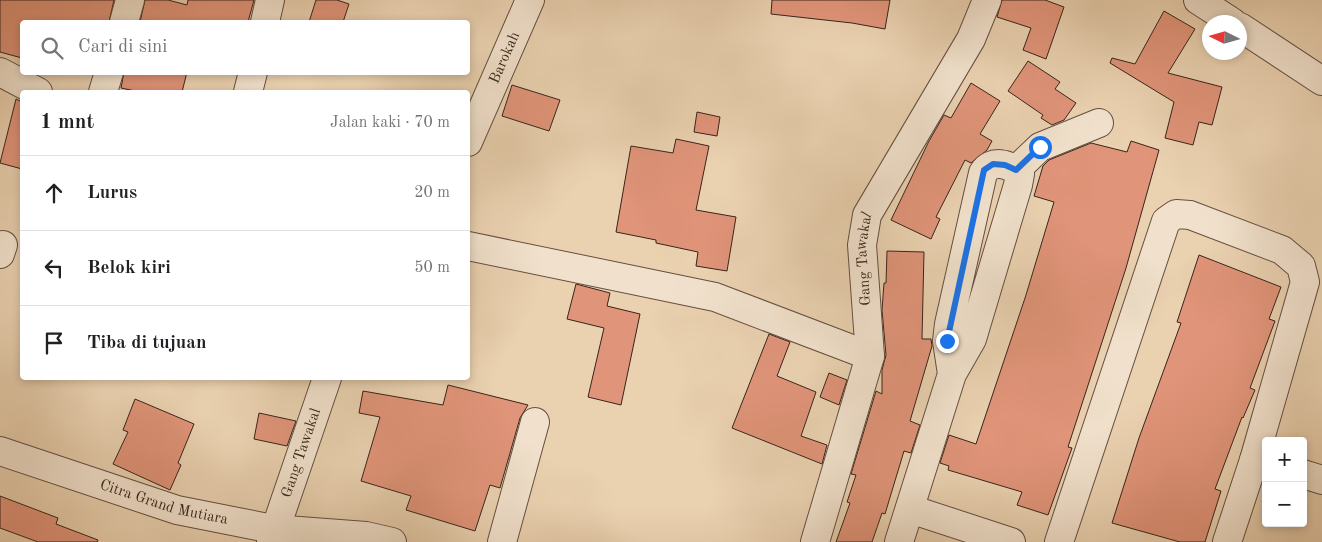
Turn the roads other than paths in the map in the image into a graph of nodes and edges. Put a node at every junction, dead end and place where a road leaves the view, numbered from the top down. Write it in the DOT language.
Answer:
graph roads {
  1 [pos="130,0"];
  2 [pos="270,0"];
  3 [pos="530,0"];
  4 [pos="987,0"];
  5 [pos="1198,0"];
  6 [pos="1221,15"];
  7 [pos="125,20"];
  8 [pos="265,20"];
  9 [pos="1247,32"];
  10 [pos="0,72"];
  11 [pos="108,75"];
  12 [pos="252,75"];
  13 [pos="1322,82"];
  14 [pos="34,90"];
  15 [pos="104,90"];
  16 [pos="248,90"];
  17 [pos="1098,123"];
  18 [pos="470,137"];
  19 [pos="1016,170"];
  20 [pos="470,246"];
  21 [pos="870,356"];
  22 [pos="952,374"];
  23 [pos="327,380"];
  24 [pos="535,422"];
  25 [pos="0,451"];
  26 [pos="1260,461"];
  27 [pos="1307,475"];
  28 [pos="1322,480"];
  29 [pos="910,509"];
  30 [pos="272,536"];
  31 [pos="392,542"];
  32 [pos="502,542"];
  33 [pos="815,542"];
  34 [pos="899,542"];
  35 [pos="1011,542"];
  36 [pos="1059,542"];
  37 [pos="1227,542"];
  1 -- 7 [label="street"];
  2 -- 8 [label="street"];
  3 -- 18 [label="street, Barokah"];
  4 -- 21 [label="street, Gang Tawakal"];
  5 -- 6 [label="street"];
  9 -- 13 [label="street"];
  10 -- 14 [label="street"];
  11 -- 15 [label="street"];
  12 -- 16 [label="street"];
  17 -- 19 [label="street"];
  19 -- 22 [label="street"];
  19 -- 22 [label="street"];
  20 -- 21 [label="street"];
  21 -- 33 [label="street, Gang Tawakal"];
  22 -- 29 [label="street"];
  23 -- 30 [label="street, Gang Tawakal"];
  24 -- 32 [label="street"];
  25 -- 30 [label="street, Citra Grand Mutiara"];
  26 -- 36 [label="street"];
  26 -- 37 [label="street"];
  27 -- 28 [label="street"];
  29 -- 34 [label="street"];
  29 -- 35 [label="street"];
  30 -- 31 [label="street, Citra Grand Mutiara"];
}
